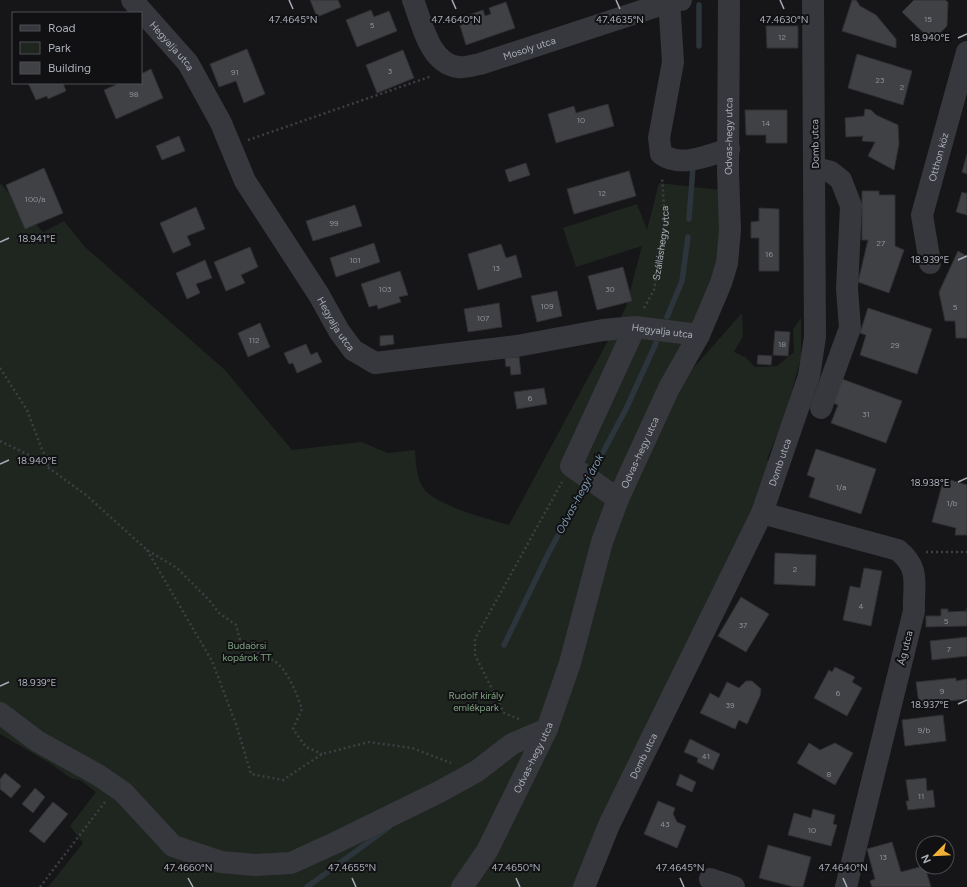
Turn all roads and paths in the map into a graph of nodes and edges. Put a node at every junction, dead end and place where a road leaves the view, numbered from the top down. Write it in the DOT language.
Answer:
graph roads {
  1 [pos="132,0"];
  2 [pos="413,0"];
  3 [pos="729,0"];
  4 [pos="813,0"];
  5 [pos="673,1"];
  6 [pos="967,52"];
  7 [pos="459,67"];
  8 [pos="231,145"];
  9 [pos="729,149"];
  10 [pos="660,154"];
  11 [pos="815,168"];
  12 [pos="930,263"];
  13 [pos="635,327"];
  14 [pos="699,335"];
  15 [pos="0,368"];
  16 [pos="821,408"];
  17 [pos="0,441"];
  18 [pos="571,466"];
  19 [pos="47,467"];
  20 [pos="618,499"];
  21 [pos="762,513"];
  22 [pos="147,550"];
  23 [pos="924,552"];
  24 [pos="967,552"];
  25 [pos="0,713"];
  26 [pos="546,729"];
  27 [pos="322,754"];
  28 [pos="477,771"];
  29 [pos="116,788"];
  30 [pos="710,879"];
  31 [pos="40,887"];
  32 [pos="462,887"];
  33 [pos="584,887"];
  34 [pos="734,887"];
  35 [pos="846,887"];
  1 -- 8 [label="street, Hegyalja utca"];
  2 -- 7 [label="street"];
  3 -- 9 [label="street, Odvas-hegy utca"];
  4 -- 11 [label="street, Domb utca"];
  5 -- 7 [label="street, Mosoly utca"];
  5 -- 10 [label="street"];
  6 -- 12 [label="street, Otthon köz"];
  7 -- 8 [label="path"];
  8 -- 13 [label="street, Hegyalja utca"];
  9 -- 10 [label="street"];
  9 -- 14 [label="street, Odvas-hegy utca"];
  10 -- 13 [label="path, Szálláshegy utca"];
  11 -- 16 [label="street"];
  11 -- 21 [label="street, Domb utca"];
  13 -- 14 [label="street, Hegyalja utca"];
  13 -- 18 [label="street"];
  14 -- 20 [label="street, Odvas-hegy utca"];
  15 -- 19 [label="path"];
  17 -- 19 [label="path"];
  18 -- 20 [label="street"];
  18 -- 26 [label="path"];
  19 -- 22 [label="path"];
  20 -- 26 [label="street, Odvas-hegy utca"];
  21 -- 33 [label="street, Domb utca"];
  21 -- 35 [label="street, Ág utca"];
  22 -- 27 [label="path"];
  22 -- 27 [label="path"];
  23 -- 24 [label="path"];
  25 -- 29 [label="street"];
  26 -- 28 [label="street"];
  26 -- 32 [label="street, Odvas-hegy utca"];
  27 -- 28 [label="path"];
  28 -- 29 [label="street"];
  29 -- 31 [label="path"];
  30 -- 34 [label="street"];
}
